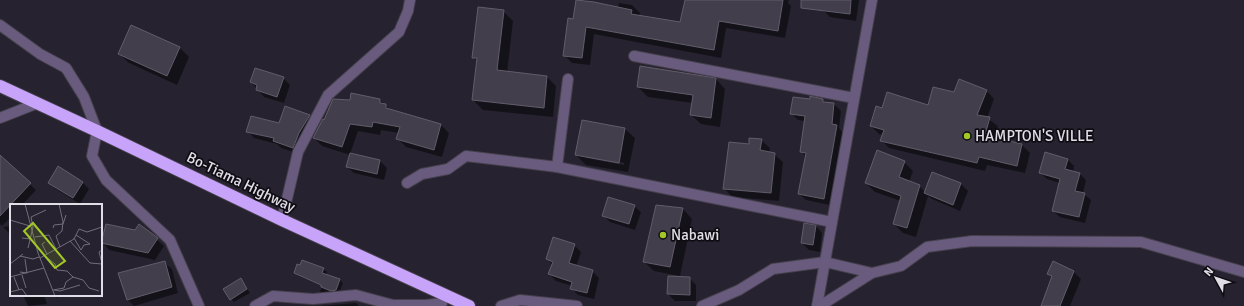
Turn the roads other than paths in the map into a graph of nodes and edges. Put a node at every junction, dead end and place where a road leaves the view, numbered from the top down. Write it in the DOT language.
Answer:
graph roads {
  1 [pos="410,0"];
  2 [pos="872,0"];
  3 [pos="0,25"];
  4 [pos="634,56"];
  5 [pos="568,79"];
  6 [pos="0,86"];
  7 [pos="854,98"];
  8 [pos="38,103"];
  9 [pos="0,118"];
  10 [pos="97,131"];
  11 [pos="557,167"];
  12 [pos="407,183"];
  13 [pos="282,220"];
  14 [pos="832,222"];
  15 [pos="825,262"];
  16 [pos="1244,272"];
  17 [pos="872,273"];
  18 [pos="443,301"];
  19 [pos="199,306"];
  20 [pos="255,306"];
  21 [pos="469,306"];
  22 [pos="501,306"];
  23 [pos="576,306"];
  24 [pos="702,306"];
  25 [pos="818,306"];
  1 -- 13 [label="street"];
  2 -- 7 [label="street"];
  3 -- 10 [label="street"];
  4 -- 7 [label="street"];
  5 -- 11 [label="street"];
  6 -- 8 [label="highway, Bo-Tiama Highway"];
  7 -- 14 [label="street"];
  8 -- 9 [label="street"];
  8 -- 10 [label="highway, Bo-Tiama Highway"];
  10 -- 13 [label="highway, Bo-Tiama Highway"];
  10 -- 19 [label="street"];
  11 -- 12 [label="street"];
  11 -- 14 [label="street"];
  13 -- 18 [label="highway, Bo-Tiama Highway"];
  14 -- 15 [label="street"];
  15 -- 17 [label="street"];
  15 -- 24 [label="street"];
  15 -- 25 [label="street"];
  16 -- 17 [label="street"];
  17 -- 25 [label="street"];
  18 -- 20 [label="street"];
  18 -- 21 [label="highway, Bo-Tiama Highway"];
  22 -- 23 [label="street"];
}
